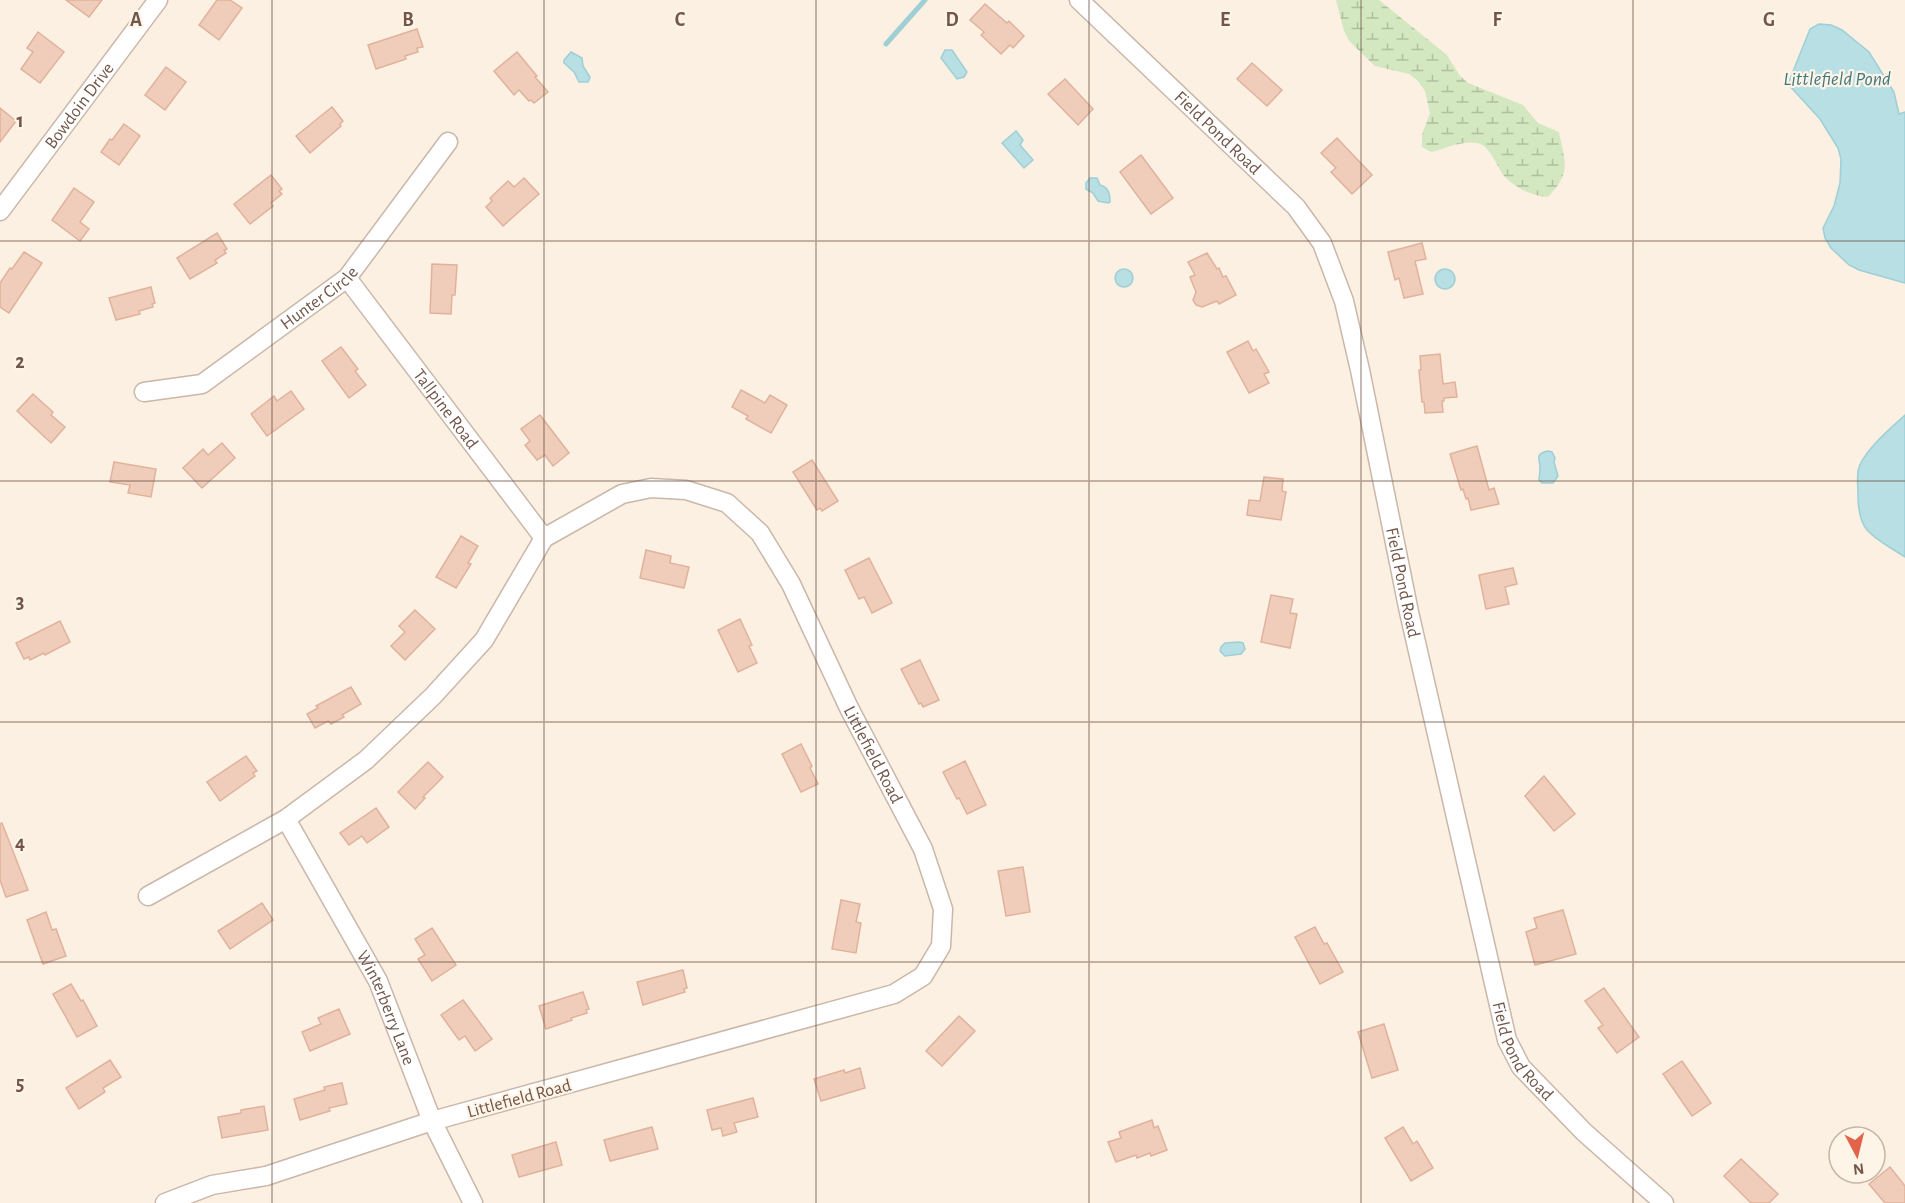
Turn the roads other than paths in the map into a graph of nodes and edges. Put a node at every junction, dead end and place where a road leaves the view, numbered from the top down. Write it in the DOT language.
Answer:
graph roads {
  1 [pos="158,0"];
  2 [pos="1078,0"];
  3 [pos="448,142"];
  4 [pos="0,212"];
  5 [pos="347,278"];
  6 [pos="144,392"];
  7 [pos="544,538"];
  8 [pos="286,819"];
  9 [pos="147,896"];
  10 [pos="432,1121"];
  11 [pos="165,1203"];
  12 [pos="473,1203"];
  13 [pos="1664,1203"];
  1 -- 4 [label="street, Bowdoin Drive"];
  2 -- 13 [label="street, Field Pond Road"];
  3 -- 5 [label="street, Hunter Circle"];
  5 -- 6 [label="street, Hunter Circle"];
  5 -- 7 [label="street, Tallpine Road"];
  7 -- 8 [label="street"];
  7 -- 10 [label="street, Littlefield Road"];
  8 -- 9 [label="street"];
  8 -- 10 [label="street, Winterberry Lane"];
  10 -- 11 [label="street, Littlefield Road"];
  10 -- 12 [label="street, Winterberry Lane"];
}
